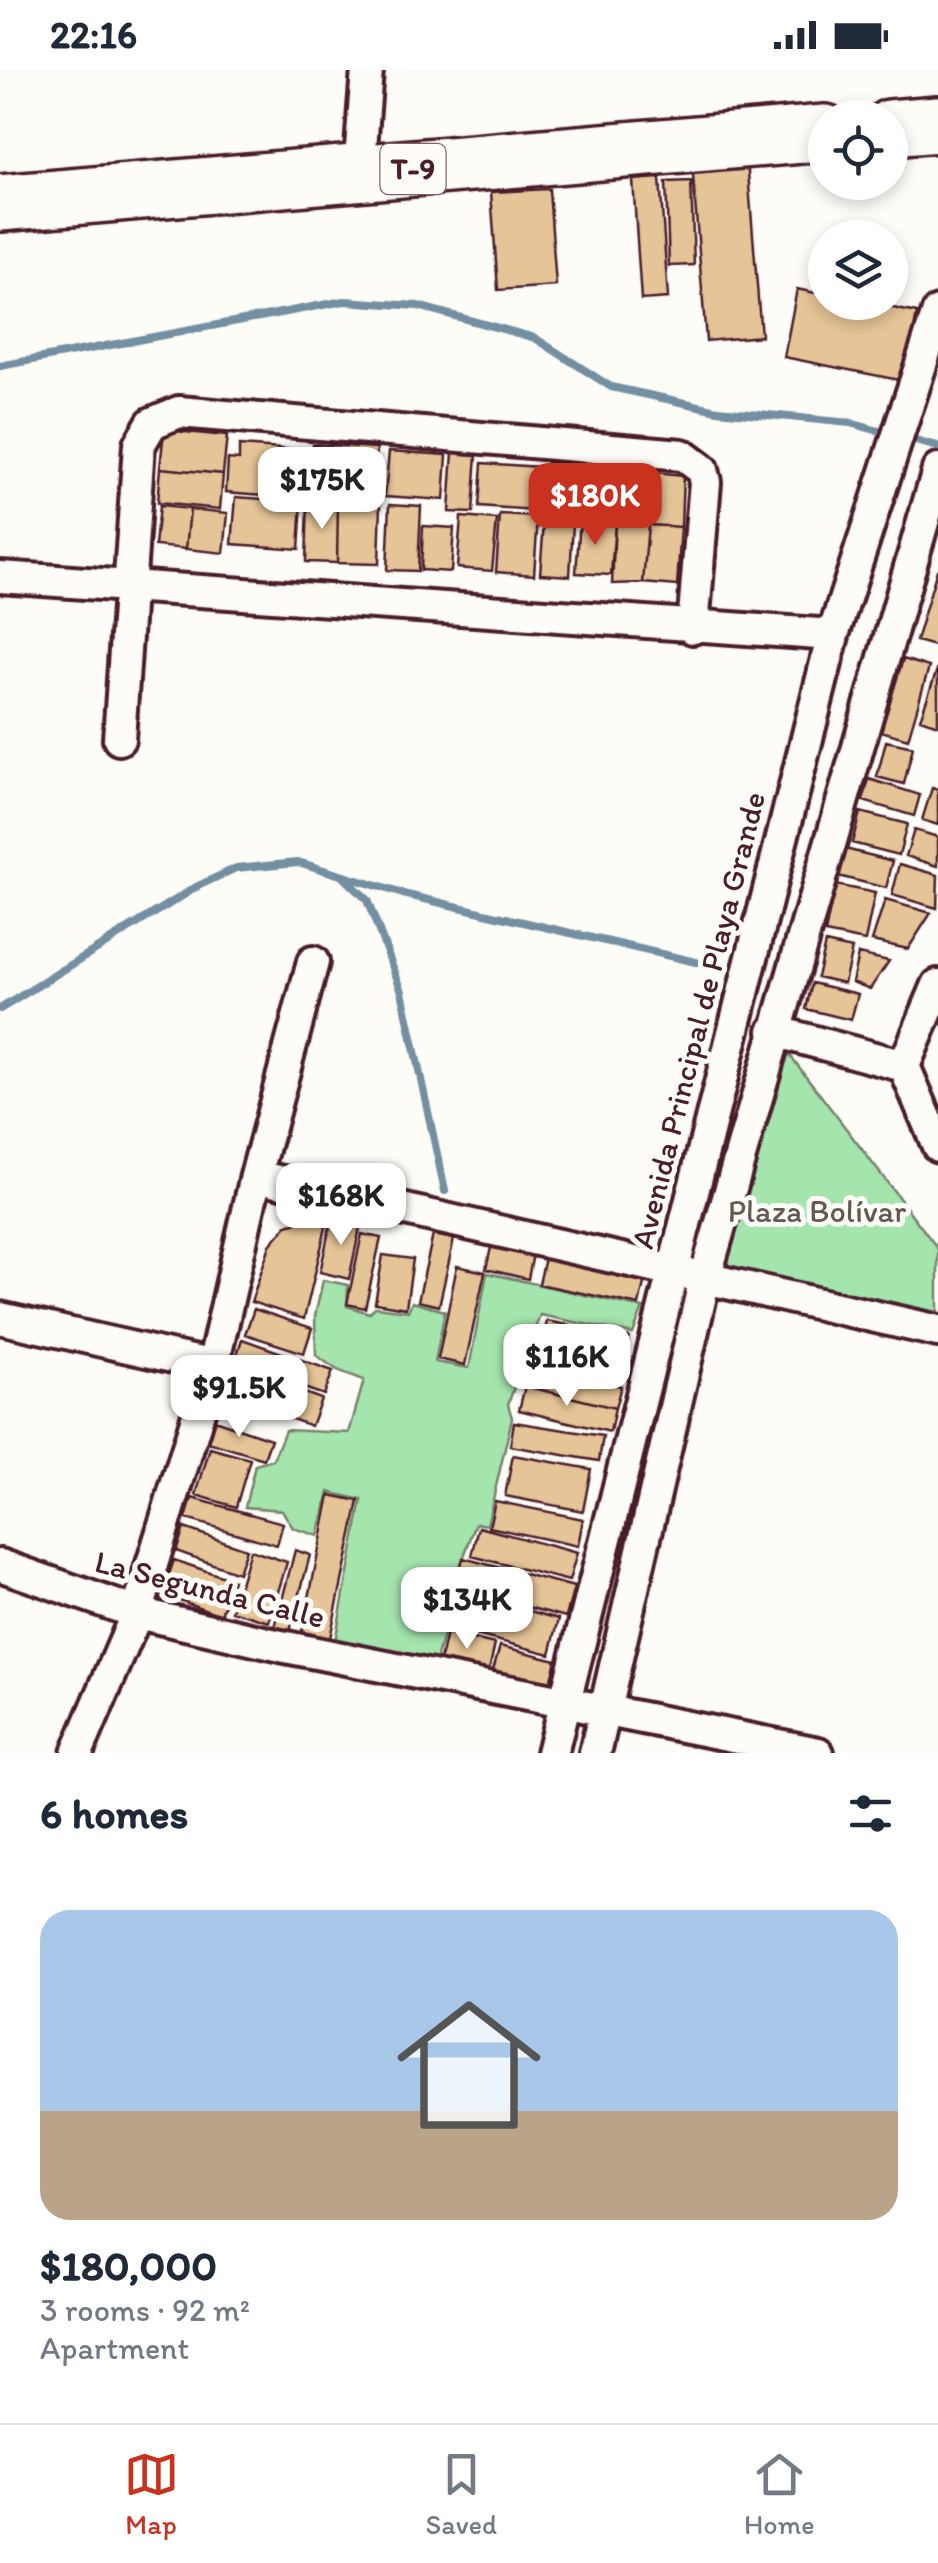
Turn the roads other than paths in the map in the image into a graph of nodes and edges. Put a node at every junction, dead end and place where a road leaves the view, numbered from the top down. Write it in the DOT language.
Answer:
graph roads {
  1 [pos="367,70"];
  2 [pos="938,124"];
  3 [pos="908,126"];
  4 [pos="808,134"];
  5 [pos="358,174"];
  6 [pos="0,203"];
  7 [pos="938,312"];
  8 [pos="938,470"];
  9 [pos="0,576"];
  10 [pos="130,586"];
  11 [pos="693,628"];
  12 [pos="833,635"];
  13 [pos="119,739"];
  14 [pos="313,962"];
  15 [pos="938,985"];
  16 [pos="774,1032"];
  17 [pos="904,1066"];
  18 [pos="938,1146"];
  19 [pos="256,1176"];
  20 [pos="670,1270"];
  21 [pos="705,1278"];
  22 [pos="0,1318"];
  23 [pos="938,1331"];
  24 [pos="213,1366"];
  25 [pos="0,1565"];
  26 [pos="138,1612"];
  27 [pos="565,1702"];
  28 [pos="606,1709"];
  29 [pos="77,1753"];
  30 [pos="552,1753"];
  31 [pos="595,1753"];
  32 [pos="818,1753"];
  1 -- 5 [label="street"];
  2 -- 3 [label="highway"];
  4 -- 5 [label="highway, T-9"];
  5 -- 6 [label="highway, T-9"];
  7 -- 12 [label="street, Avenida Principal de Playa Grande"];
  8 -- 16 [label="street"];
  9 -- 10 [label="street"];
  10 -- 11 [label="street"];
  10 -- 11 [label="street"];
  10 -- 13 [label="street"];
  11 -- 12 [label="street"];
  12 -- 20 [label="street, Avenida Principal de Playa Grande"];
  14 -- 19 [label="street"];
  15 -- 17 [label="street"];
  16 -- 17 [label="street"];
  16 -- 21 [label="street"];
  17 -- 18 [label="street"];
  19 -- 20 [label="street"];
  19 -- 24 [label="street"];
  20 -- 21 [label="street"];
  20 -- 27 [label="street, Avenida Principal de Playa Grande"];
  21 -- 23 [label="street"];
  21 -- 28 [label="street"];
  22 -- 24 [label="street"];
  24 -- 26 [label="street"];
  25 -- 26 [label="street, La Segunda Calle"];
  26 -- 27 [label="street, La Segunda Calle"];
  26 -- 29 [label="street"];
  27 -- 28 [label="street, La Segunda Calle"];
  27 -- 30 [label="street, Avenida Principal de Playa Grande"];
  28 -- 31 [label="street"];
  28 -- 32 [label="street, La Segunda Calle"];
}
